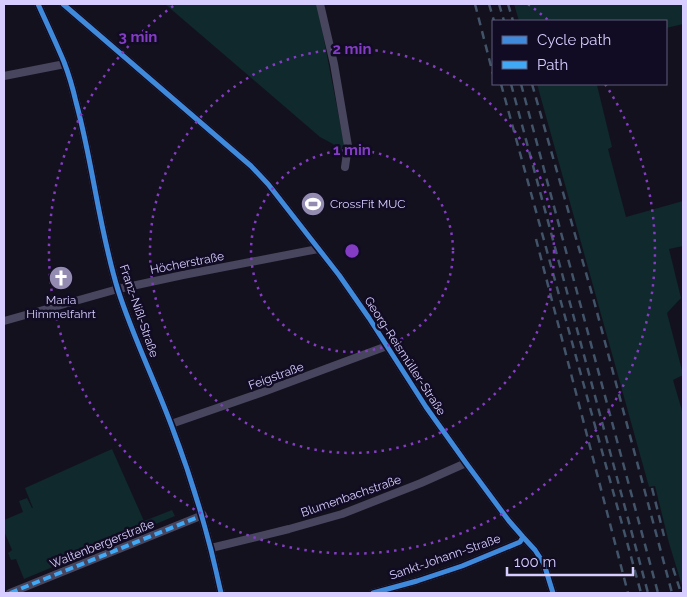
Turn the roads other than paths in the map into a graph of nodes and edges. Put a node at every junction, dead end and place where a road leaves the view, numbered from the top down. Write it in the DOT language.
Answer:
graph roads {
  1 [pos="38,4"];
  2 [pos="63,4"];
  3 [pos="320,4"];
  4 [pos="65,64"];
  5 [pos="4,76"];
  6 [pos="345,166"];
  7 [pos="318,248"];
  8 [pos="118,289"];
  9 [pos="4,321"];
  10 [pos="387,346"];
  11 [pos="172,424"];
  12 [pos="466,463"];
  13 [pos="203,515"];
  14 [pos="523,538"];
  15 [pos="211,548"];
  16 [pos="10,593"];
  17 [pos="221,593"];
  18 [pos="373,593"];
  19 [pos="553,593"];
  1 -- 4 [label="street, Franz-Nißl-Straße"];
  2 -- 7 [label="street, Georg-Reismüller-Straße"];
  3 -- 6 [label="street"];
  4 -- 5 [label="street"];
  4 -- 8 [label="street, Franz-Nißl-Straße"];
  7 -- 8 [label="street, Höcherstraße"];
  7 -- 10 [label="street, Georg-Reismüller-Straße"];
  8 -- 9 [label="street, Höcherstraße"];
  8 -- 11 [label="street, Franz-Nißl-Straße"];
  10 -- 11 [label="street, Feigstraße"];
  10 -- 12 [label="street, Georg-Reismüller-Straße"];
  11 -- 13 [label="street, Franz-Nißl-Straße"];
  12 -- 14 [label="street, Georg-Reismüller-Straße"];
  12 -- 15 [label="street, Blumenbachstraße"];
  13 -- 15 [label="street, Franz-Nißl-Straße"];
  13 -- 16 [label="street, Waltenbergerstraße"];
  14 -- 18 [label="street, Sankt-Johann-Straße"];
  14 -- 19 [label="street, Georg-Reismüller-Straße"];
  15 -- 17 [label="street, Franz-Nißl-Straße"];
}
